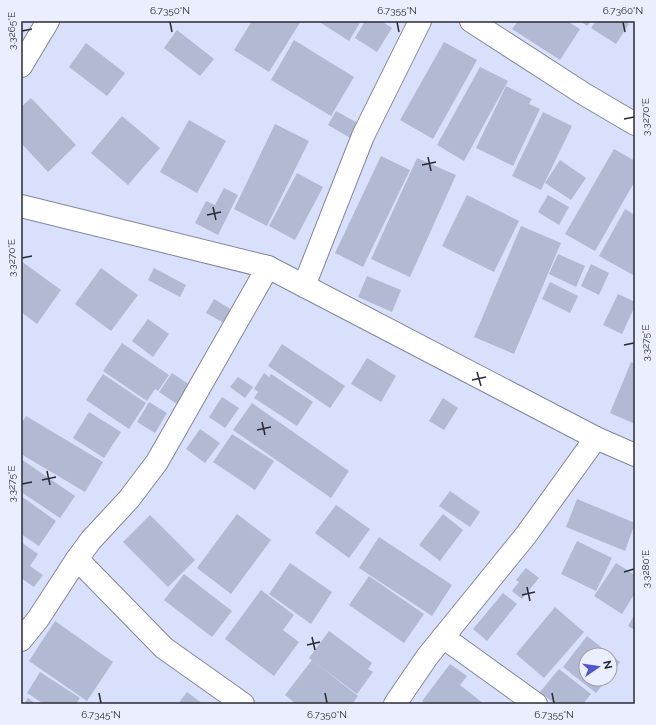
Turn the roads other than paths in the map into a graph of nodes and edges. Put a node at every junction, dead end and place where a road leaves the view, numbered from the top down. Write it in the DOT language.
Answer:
graph roads {
  1 [pos="48,21"];
  2 [pos="420,21"];
  3 [pos="470,21"];
  4 [pos="21,66"];
  5 [pos="635,124"];
  6 [pos="21,206"];
  7 [pos="268,267"];
  8 [pos="304,286"];
  9 [pos="596,438"];
  10 [pos="635,455"];
  11 [pos="77,559"];
  12 [pos="443,637"];
  13 [pos="21,640"];
  14 [pos="243,704"];
  15 [pos="395,704"];
  16 [pos="536,704"];
  1 -- 4 [label="street"];
  2 -- 8 [label="street"];
  3 -- 5 [label="street"];
  6 -- 7 [label="street"];
  7 -- 8 [label="street"];
  7 -- 11 [label="street"];
  8 -- 9 [label="street"];
  9 -- 10 [label="street"];
  9 -- 12 [label="street"];
  11 -- 13 [label="street"];
  11 -- 14 [label="street"];
  12 -- 15 [label="street"];
  12 -- 16 [label="street"];
}
